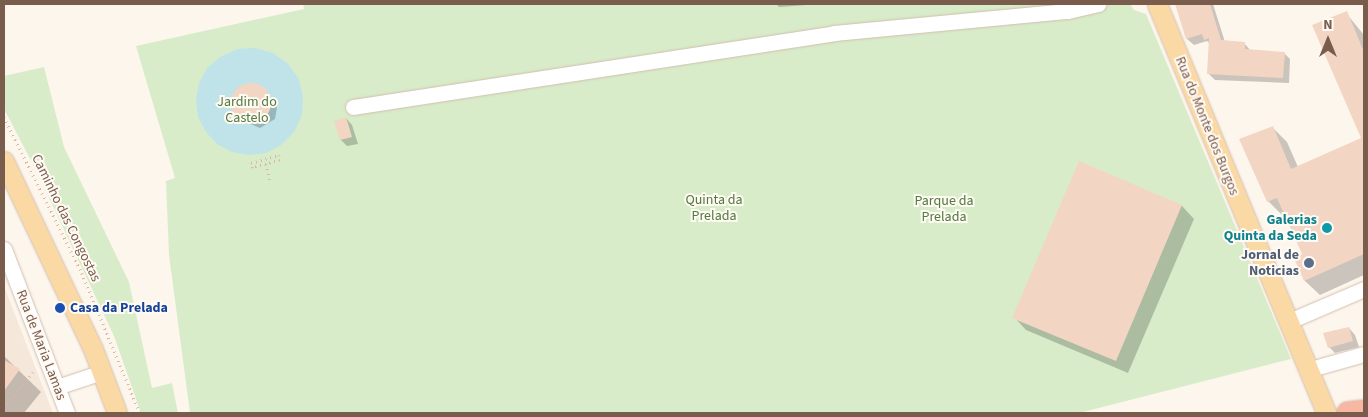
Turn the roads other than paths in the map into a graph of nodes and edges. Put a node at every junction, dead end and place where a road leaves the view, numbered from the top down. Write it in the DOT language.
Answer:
graph roads {
  1 [pos="1098,4"];
  2 [pos="1157,4"];
  3 [pos="353,107"];
  4 [pos="4,161"];
  5 [pos="4,249"];
  6 [pos="7,270"];
  7 [pos="1364,289"];
  8 [pos="1287,322"];
  9 [pos="1364,354"];
  10 [pos="1308,370"];
  11 [pos="102,372"];
  12 [pos="57,387"];
  13 [pos="1364,411"];
  14 [pos="67,413"];
  15 [pos="118,413"];
  16 [pos="1326,413"];
  17 [pos="1348,413"];
  1 -- 3 [label="street"];
  2 -- 8 [label="main road, Rua do Monte dos Burgos"];
  4 -- 11 [label="main road"];
  5 -- 6 [label="street, Rua de Maria Lamas"];
  6 -- 12 [label="street, Rua de Maria Lamas"];
  7 -- 8 [label="street"];
  8 -- 10 [label="main road, Rua do Monte dos Burgos"];
  9 -- 10 [label="street"];
  10 -- 16 [label="main road, Rua do Monte dos Burgos"];
  11 -- 12 [label="street"];
  11 -- 15 [label="main road"];
  12 -- 14 [label="street, Rua de Maria Lamas"];
  13 -- 17 [label="highway"];
}
